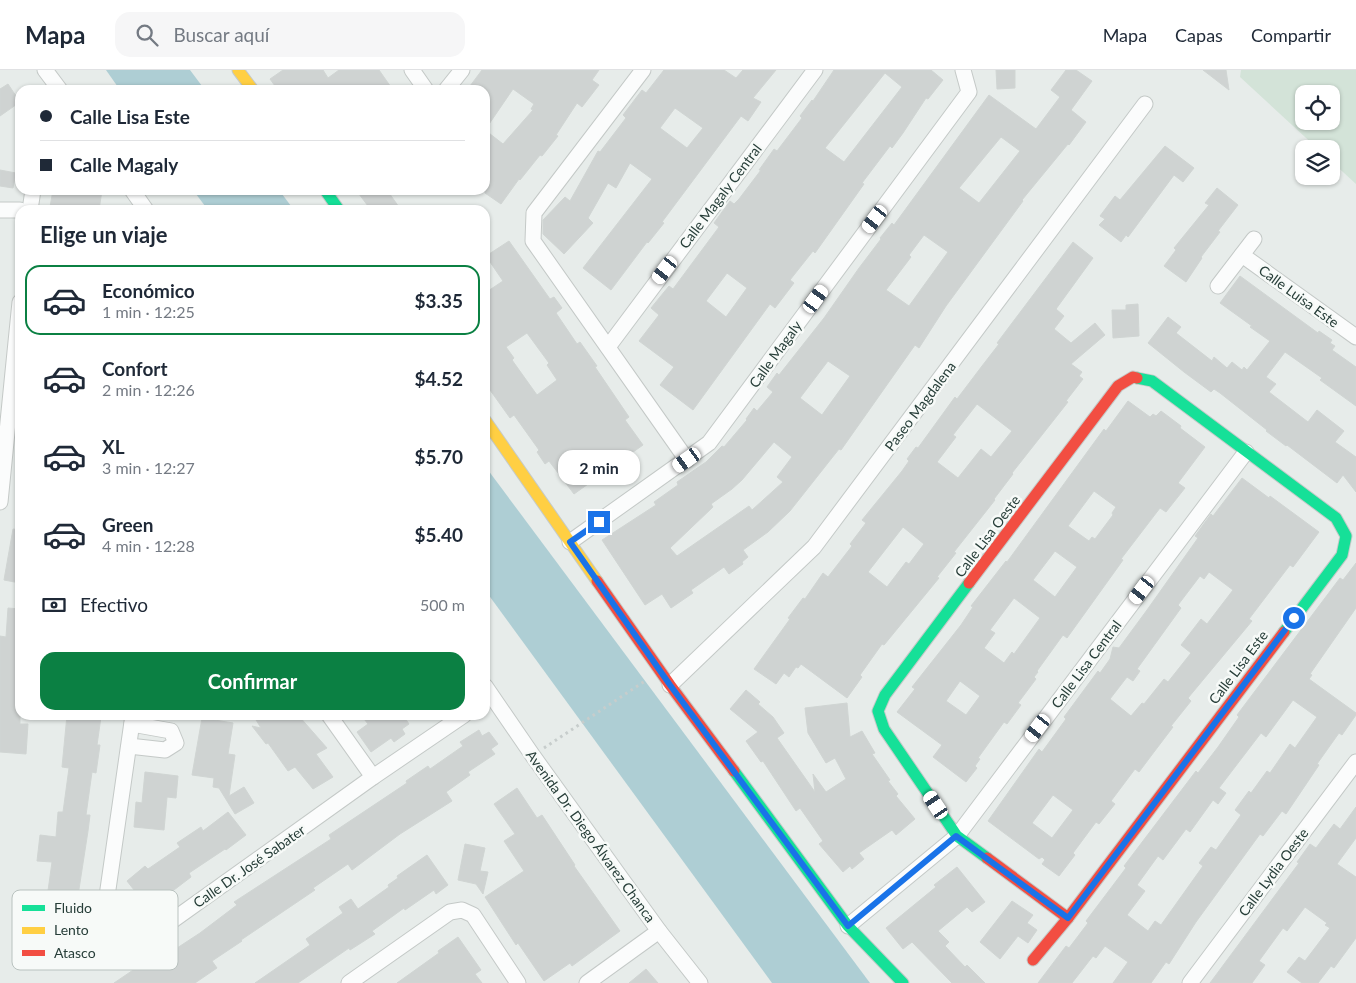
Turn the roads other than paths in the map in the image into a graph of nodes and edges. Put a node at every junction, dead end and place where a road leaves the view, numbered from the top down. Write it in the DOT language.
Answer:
graph roads {
  1 [pos="45,70"];
  2 [pos="238,70"];
  3 [pos="412,70"];
  4 [pos="462,70"];
  5 [pos="643,70"];
  6 [pos="815,70"];
  7 [pos="963,70"];
  8 [pos="56,85"];
  9 [pos="249,85"];
  10 [pos="422,85"];
  11 [pos="450,85"];
  12 [pos="1145,104"];
  13 [pos="0,210"];
  14 [pos="15,210"];
  15 [pos="1254,239"];
  16 [pos="1242,255"];
  17 [pos="1218,286"];
  18 [pos="15,327"];
  19 [pos="1356,338"];
  20 [pos="608,347"];
  21 [pos="6,371"];
  22 [pos="490,427"];
  23 [pos="1246,452"];
  24 [pos="687,460"];
  25 [pos="0,502"];
  26 [pos="570,542"];
  27 [pos="670,685"];
  28 [pos="490,698"];
  29 [pos="132,720"];
  30 [pos="135,720"];
  31 [pos="333,720"];
  32 [pos="457,720"];
  33 [pos="129,746"];
  34 [pos="1356,762"];
  35 [pos="373,777"];
  36 [pos="956,836"];
  37 [pos="108,890"];
  38 [pos="178,917"];
  39 [pos="1068,918"];
  40 [pos="848,926"];
  41 [pos="660,932"];
  42 [pos="1033,960"];
  43 [pos="348,983"];
  44 [pos="518,983"];
  45 [pos="587,983"];
  46 [pos="700,983"];
  47 [pos="903,983"];
  48 [pos="1190,983"];
  1 -- 8 [label="street"];
  2 -- 9 [label="street"];
  3 -- 10 [label="street"];
  4 -- 11 [label="street"];
  5 -- 20 [label="street"];
  6 -- 20 [label="street, Calle Magaly Central"];
  7 -- 24 [label="street, Calle Magaly"];
  12 -- 27 [label="street, Paseo Magdalena"];
  13 -- 14 [label="street"];
  15 -- 16 [label="street"];
  16 -- 17 [label="street"];
  16 -- 19 [label="street, Calle Luisa Este"];
  18 -- 21 [label="street"];
  20 -- 24 [label="street"];
  21 -- 25 [label="street"];
  22 -- 26 [label="street"];
  23 -- 36 [label="street, Calle Lisa Central"];
  23 -- 36 [label="street, Calle Lisa Oeste"];
  23 -- 39 [label="street, Calle Lisa Este"];
  24 -- 26 [label="street, Calle Magaly"];
  26 -- 27 [label="street"];
  27 -- 40 [label="street"];
  28 -- 41 [label="street, Avenida Dr. Diego Álvarez Chanca"];
  29 -- 33 [label="street, Calle Dr. José Sabater"];
  30 -- 33 [label="street"];
  31 -- 35 [label="street"];
  32 -- 35 [label="street, Calle Dr. José Sabater"];
  33 -- 37 [label="street, Calle Dr. José Sabater"];
  34 -- 48 [label="street, Calle Lydia Oeste"];
  35 -- 38 [label="street, Calle Dr. José Sabater"];
  36 -- 39 [label="street"];
  36 -- 40 [label="street, Calle Lisa Central"];
  39 -- 42 [label="street, Calle Lisa Este"];
  40 -- 47 [label="street"];
  41 -- 45 [label="street"];
  41 -- 46 [label="street, Avenida Dr. Diego Álvarez Chanca"];
  43 -- 44 [label="street"];
}
